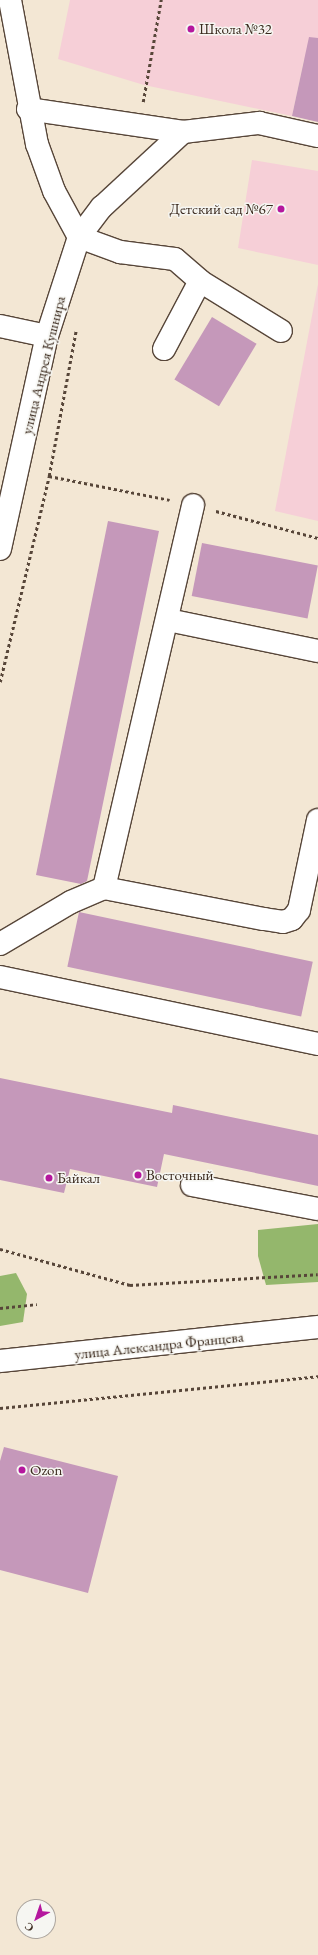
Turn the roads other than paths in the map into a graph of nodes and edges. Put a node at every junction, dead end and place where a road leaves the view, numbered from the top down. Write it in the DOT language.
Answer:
graph roads {
  1 [pos="10,0"];
  2 [pos="28,109"];
  3 [pos="183,132"];
  4 [pos="318,136"];
  5 [pos="79,236"];
  6 [pos="200,281"];
  7 [pos="0,326"];
  8 [pos="281,330"];
  9 [pos="47,336"];
  10 [pos="164,349"];
  11 [pos="193,505"];
  12 [pos="2,527"];
  13 [pos="0,549"];
  14 [pos="168,620"];
  15 [pos="318,651"];
  16 [pos="318,820"];
  17 [pos="104,888"];
  18 [pos="0,944"];
  19 [pos="0,977"];
  20 [pos="318,1044"];
  21 [pos="192,1185"];
  22 [pos="318,1209"];
  23 [pos="318,1328"];
  24 [pos="0,1361"];
  1 -- 2 [label="street"];
  2 -- 3 [label="street"];
  2 -- 5 [label="street"];
  3 -- 4 [label="street"];
  3 -- 5 [label="street"];
  5 -- 6 [label="street"];
  5 -- 9 [label="street, улица Андрея Кушнира"];
  6 -- 8 [label="street"];
  6 -- 10 [label="street"];
  7 -- 9 [label="street"];
  9 -- 12 [label="street, улица Андрея Кушнира"];
  11 -- 14 [label="street"];
  12 -- 13 [label="street, улица Андрея Кушнира"];
  14 -- 15 [label="street"];
  14 -- 17 [label="street"];
  16 -- 17 [label="street"];
  17 -- 18 [label="street"];
  19 -- 20 [label="street"];
  21 -- 22 [label="street"];
  23 -- 24 [label="street, улица Александра Францева"];
}
